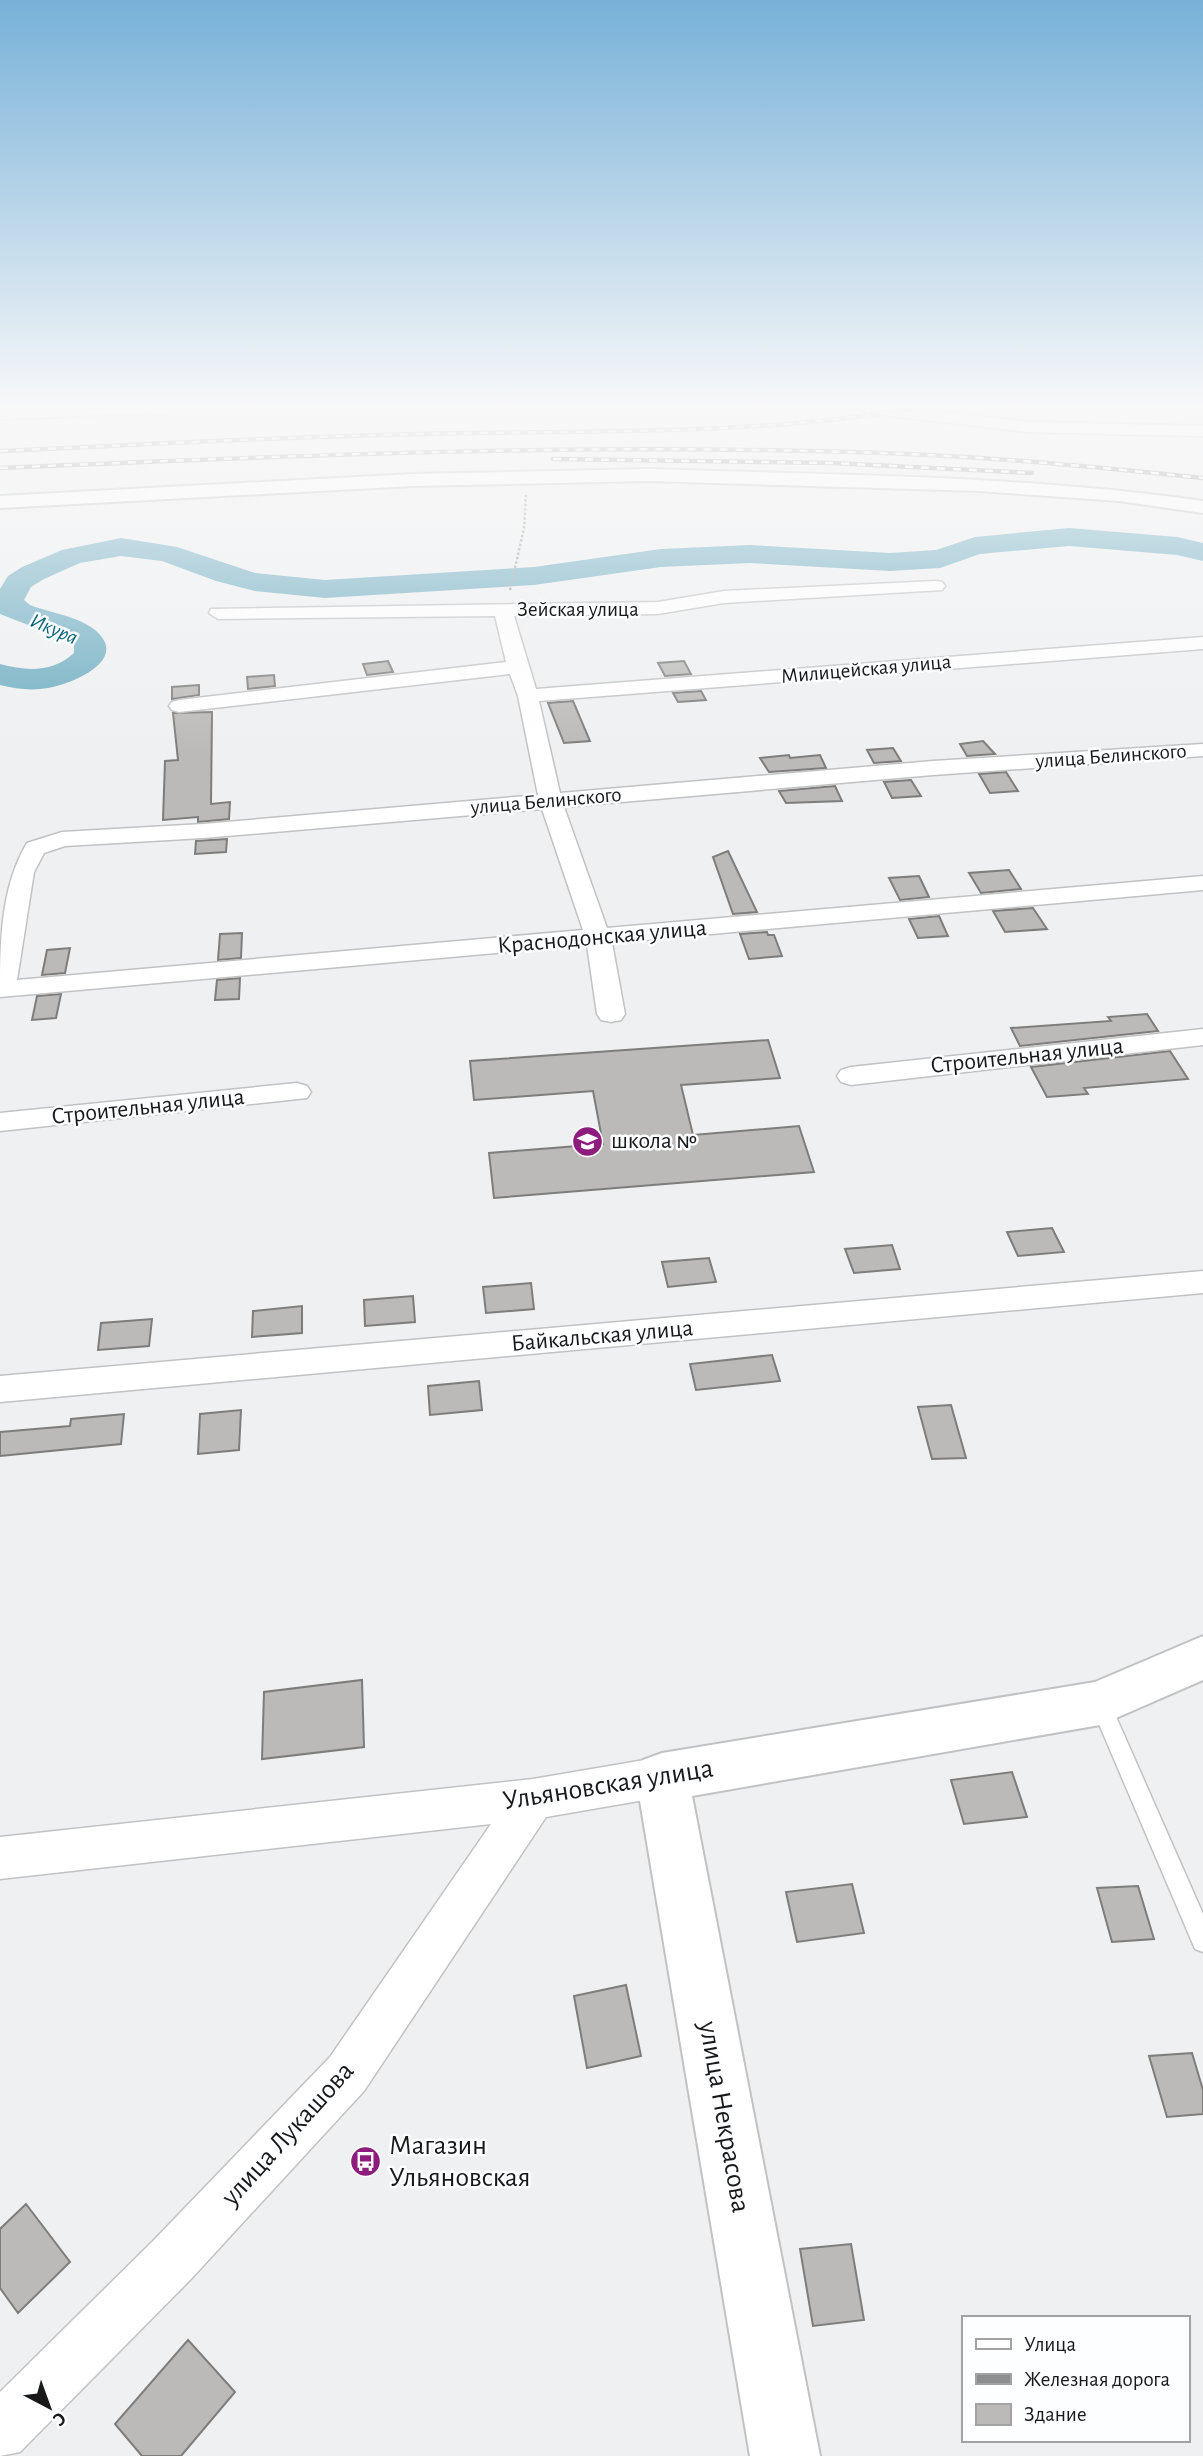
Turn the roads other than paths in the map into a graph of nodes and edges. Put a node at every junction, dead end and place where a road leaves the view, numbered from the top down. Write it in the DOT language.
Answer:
graph roads {
  1 [pos="936,586"];
  2 [pos="503,609"];
  3 [pos="218,613"];
  4 [pos="1203,643"];
  5 [pos="517,667"];
  6 [pos="528,696"];
  7 [pos="179,706"];
  8 [pos="1203,750"];
  9 [pos="550,800"];
  10 [pos="1203,883"];
  11 [pos="598,937"];
  12 [pos="1,989"];
  13 [pos="611,1014"];
  14 [pos="1203,1037"];
  15 [pos="851,1076"];
  16 [pos="297,1092"];
  17 [pos="0,1122"];
  18 [pos="1203,1282"];
  19 [pos="0,1390"];
  20 [pos="1203,1657"];
  21 [pos="1100,1703"];
  22 [pos="662,1777"];
  23 [pos="533,1800"];
  24 [pos="0,1858"];
  25 [pos="1203,1941"];
  26 [pos="0,2432"];
  27 [pos="785,2456"];
  1 -- 2 [label="street, Зейская улица"];
  2 -- 3 [label="street, Зейская улица"];
  2 -- 5 [label="street"];
  4 -- 6 [label="street, Милицейская улица"];
  5 -- 6 [label="street"];
  5 -- 7 [label="street"];
  6 -- 9 [label="street"];
  8 -- 9 [label="street, улица Белинского"];
  9 -- 11 [label="street"];
  9 -- 12 [label="street, улица Белинского"];
  10 -- 11 [label="street, Краснодонская улица"];
  11 -- 12 [label="street, Краснодонская улица"];
  11 -- 13 [label="street"];
  14 -- 15 [label="street, Строительная улица"];
  16 -- 17 [label="street, Строительная улица"];
  18 -- 19 [label="street, Байкальская улица"];
  20 -- 21 [label="main road, Ульяновская улица"];
  21 -- 22 [label="main road, Ульяновская улица"];
  21 -- 25 [label="lane"];
  22 -- 23 [label="street, Ульяновская улица"];
  22 -- 27 [label="main road, улица Некрасова"];
  23 -- 24 [label="street, Ульяновская улица"];
  23 -- 26 [label="street, улица Лукашова"];
}
